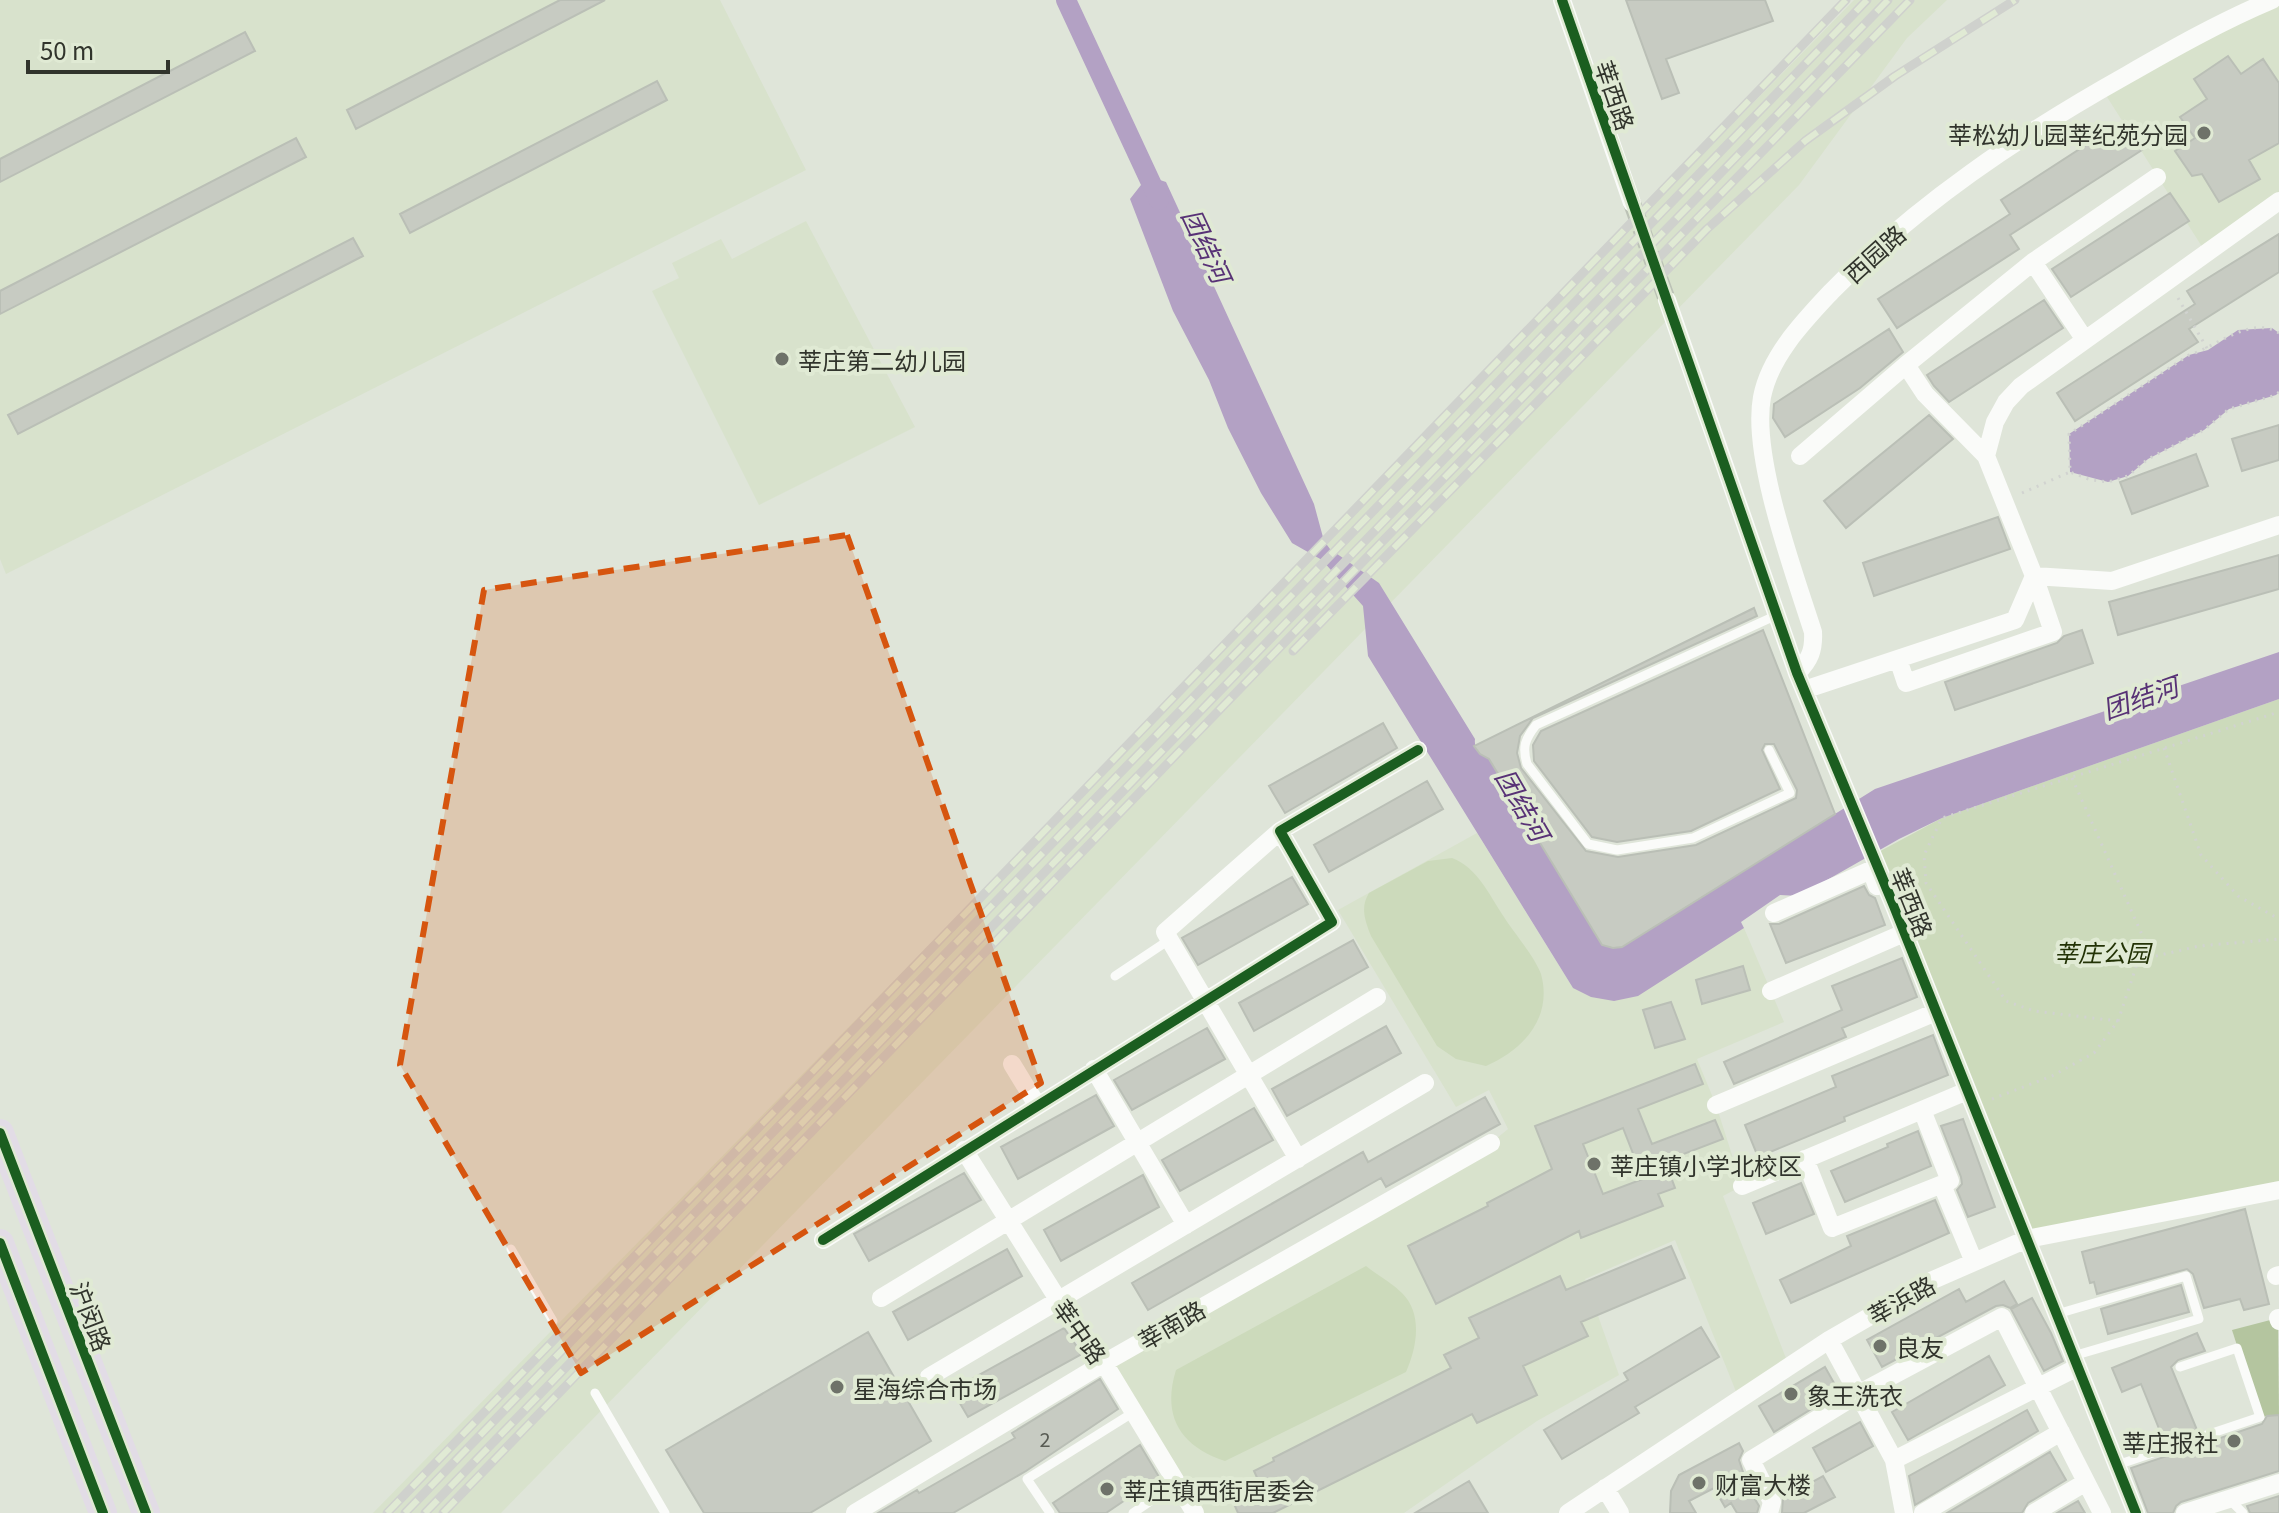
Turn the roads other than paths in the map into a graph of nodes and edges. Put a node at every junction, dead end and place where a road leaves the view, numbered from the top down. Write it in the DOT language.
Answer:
graph roads {
  1 [pos="1562,0"];
  2 [pos="2272,0"];
  3 [pos="2157,177"];
  4 [pos="2279,201"];
  5 [pos="1632,203"];
  6 [pos="2033,262"];
  7 [pos="1667,300"];
  8 [pos="2085,340"];
  9 [pos="1906,365"];
  10 [pos="1800,456"];
  11 [pos="1986,456"];
  12 [pos="2279,525"];
  13 [pos="2034,576"];
  14 [pos="1777,615"];
  15 [pos="1898,659"];
  16 [pos="1801,681"];
  17 [pos="1418,750"];
  18 [pos="1769,750"];
  19 [pos="1280,831"];
  20 [pos="1894,906"];
  21 [pos="1774,913"];
  22 [pos="1904,933"];
  23 [pos="1169,940"];
  24 [pos="1115,976"];
  25 [pos="1771,991"];
  26 [pos="1377,997"];
  27 [pos="1205,1000"];
  28 [pos="1936,1012"];
  29 [pos="1012,1064"];
  30 [pos="1094,1069"];
  31 [pos="1249,1076"];
  32 [pos="1425,1083"];
  33 [pos="1970,1098"];
  34 [pos="1037,1105"];
  35 [pos="1716,1105"];
  36 [pos="1922,1110"];
  37 [pos="0,1133"];
  38 [pos="1138,1143"];
  39 [pos="1491,1143"];
  40 [pos="964,1150"];
  41 [pos="1298,1159"];
  42 [pos="1805,1159"];
  43 [pos="1942,1185"];
  44 [pos="1742,1186"];
  45 [pos="2279,1190"];
  46 [pos="1009,1222"];
  47 [pos="1186,1225"];
  48 [pos="2027,1239"];
  49 [pos="823,1240"];
  50 [pos="0,1243"];
  51 [pos="511,1249"];
  52 [pos="1974,1262"];
  53 [pos="881,1298"];
  54 [pos="1059,1301"];
  55 [pos="2057,1314"];
  56 [pos="553,1321"];
  57 [pos="1829,1340"];
  58 [pos="2076,1362"];
  59 [pos="1104,1363"];
  60 [pos="2180,1367"];
  61 [pos="929,1377"];
  62 [pos="2039,1387"];
  63 [pos="595,1393"];
  64 [pos="1858,1394"];
  65 [pos="1134,1412"];
  66 [pos="2061,1432"];
  67 [pos="1894,1460"];
  68 [pos="2117,1465"];
  69 [pos="2086,1482"];
  70 [pos="1177,1483"];
  71 [pos="2279,1483"];
  72 [pos="1605,1488"];
  73 [pos="2229,1499"];
  74 [pos="103,1513"];
  75 [pos="146,1513"];
  76 [pos="665,1513"];
  77 [pos="855,1513"];
  78 [pos="1050,1513"];
  79 [pos="1133,1513"];
  80 [pos="1195,1513"];
  81 [pos="1568,1513"];
  82 [pos="1620,1513"];
  83 [pos="1769,1513"];
  84 [pos="1904,1513"];
  85 [pos="1923,1513"];
  86 [pos="2034,1513"];
  87 [pos="2102,1513"];
  88 [pos="2136,1513"];
  89 [pos="2185,1513"];
  90 [pos="2243,1513"];
  1 -- 5 [label="street, 莘西路"];
  2 -- 16 [label="street, 西园路"];
  3 -- 6 [label="street"];
  4 -- 8 [label="street"];
  6 -- 8 [label="street"];
  6 -- 9 [label="street"];
  7 -- 14 [label="street, 莘西路"];
  8 -- 11 [label="street"];
  9 -- 10 [label="street"];
  9 -- 11 [label="street"];
  11 -- 13 [label="street"];
  12 -- 13 [label="street"];
  13 -- 15 [label="street"];
  13 -- 15 [label="street"];
  14 -- 16 [label="street, 莘西路"];
  14 -- 18 [label="lane"];
  15 -- 16 [label="street"];
  16 -- 20 [label="street, 莘西路"];
  17 -- 19 [label="street"];
  19 -- 23 [label="street"];
  19 -- 27 [label="street"];
  20 -- 21 [label="street"];
  20 -- 22 [label="street, 莘西路"];
  22 -- 25 [label="street"];
  22 -- 28 [label="street, 莘西路"];
  23 -- 24 [label="lane"];
  23 -- 27 [label="street"];
  26 -- 31 [label="street"];
  27 -- 30 [label="street"];
  27 -- 31 [label="street"];
  28 -- 33 [label="street, 莘西路"];
  28 -- 35 [label="street"];
  29 -- 34 [label="street"];
  30 -- 34 [label="street"];
  30 -- 38 [label="street"];
  31 -- 38 [label="street"];
  31 -- 41 [label="street"];
  32 -- 41 [label="street"];
  33 -- 36 [label="street"];
  33 -- 48 [label="street, 莘西路"];
  34 -- 40 [label="street"];
  36 -- 42 [label="street"];
  36 -- 43 [label="street"];
  37 -- 75 [label="highway, 沪闵路"];
  38 -- 46 [label="street"];
  38 -- 47 [label="street"];
  39 -- 59 [label="street, 莘南路"];
  40 -- 46 [label="street, 莘中路"];
  40 -- 49 [label="street"];
  41 -- 47 [label="street"];
  42 -- 43 [label="street"];
  42 -- 44 [label="street"];
  43 -- 52 [label="street"];
  45 -- 48 [label="street, 莘浜路"];
  46 -- 53 [label="street"];
  46 -- 54 [label="street, 莘中路"];
  47 -- 54 [label="street"];
  48 -- 52 [label="street, 莘浜路"];
  48 -- 55 [label="street, 莘西路"];
  50 -- 74 [label="highway"];
  51 -- 56 [label="lane"];
  52 -- 57 [label="street, 莘浜路"];
  54 -- 59 [label="street, 莘中路"];
  54 -- 61 [label="street"];
  55 -- 58 [label="street, 莘西路"];
  55 -- 58 [label="lane"];
  57 -- 64 [label="street"];
  57 -- 72 [label="street, 莘浜路"];
  58 -- 62 [label="street"];
  58 -- 68 [label="street, 莘西路"];
  59 -- 65 [label="street, 莘中路"];
  59 -- 77 [label="street, 莘南路"];
  60 -- 68 [label="lane"];
  62 -- 64 [label="street"];
  62 -- 66 [label="street"];
  62 -- 67 [label="street"];
  63 -- 76 [label="lane"];
  64 -- 67 [label="street"];
  64 -- 83 [label="street"];
  65 -- 70 [label="street, 莘中路"];
  65 -- 78 [label="lane"];
  66 -- 69 [label="street"];
  66 -- 85 [label="street"];
  67 -- 84 [label="street"];
  68 -- 88 [label="street, 莘西路"];
  69 -- 86 [label="street"];
  69 -- 87 [label="street"];
  70 -- 79 [label="lane"];
  70 -- 80 [label="street, 莘中路"];
  71 -- 73 [label="street"];
  72 -- 81 [label="street, 莘浜路"];
  72 -- 82 [label="street"];
  73 -- 89 [label="street"];
  73 -- 90 [label="lane"];
}
